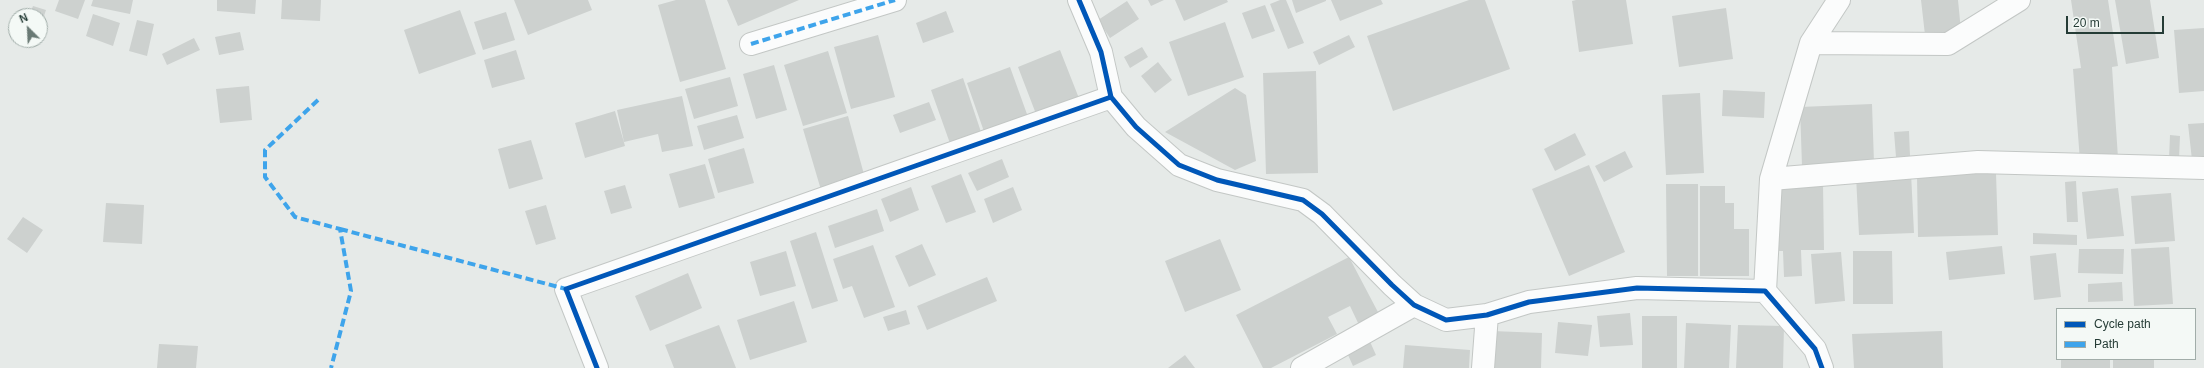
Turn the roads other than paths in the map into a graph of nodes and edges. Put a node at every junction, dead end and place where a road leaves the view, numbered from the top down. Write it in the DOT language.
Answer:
graph roads {
  1 [pos="895,0"];
  2 [pos="1079,0"];
  3 [pos="1839,0"];
  4 [pos="2019,0"];
  5 [pos="1811,43"];
  6 [pos="752,44"];
  7 [pos="1111,97"];
  8 [pos="2204,168"];
  9 [pos="1771,179"];
  10 [pos="1765,291"];
  11 [pos="1414,305"];
  12 [pos="1487,315"];
  13 [pos="598,368"];
  14 [pos="1302,368"];
  15 [pos="1483,368"];
  16 [pos="1822,368"];
  1 -- 6 [label="street"];
  2 -- 7 [label="street"];
  3 -- 5 [label="street"];
  4 -- 5 [label="street"];
  5 -- 9 [label="street"];
  7 -- 11 [label="street"];
  7 -- 13 [label="street"];
  8 -- 9 [label="street"];
  9 -- 10 [label="street"];
  10 -- 12 [label="street"];
  10 -- 16 [label="street"];
  11 -- 12 [label="street"];
  11 -- 14 [label="street"];
  12 -- 15 [label="street"];
}
